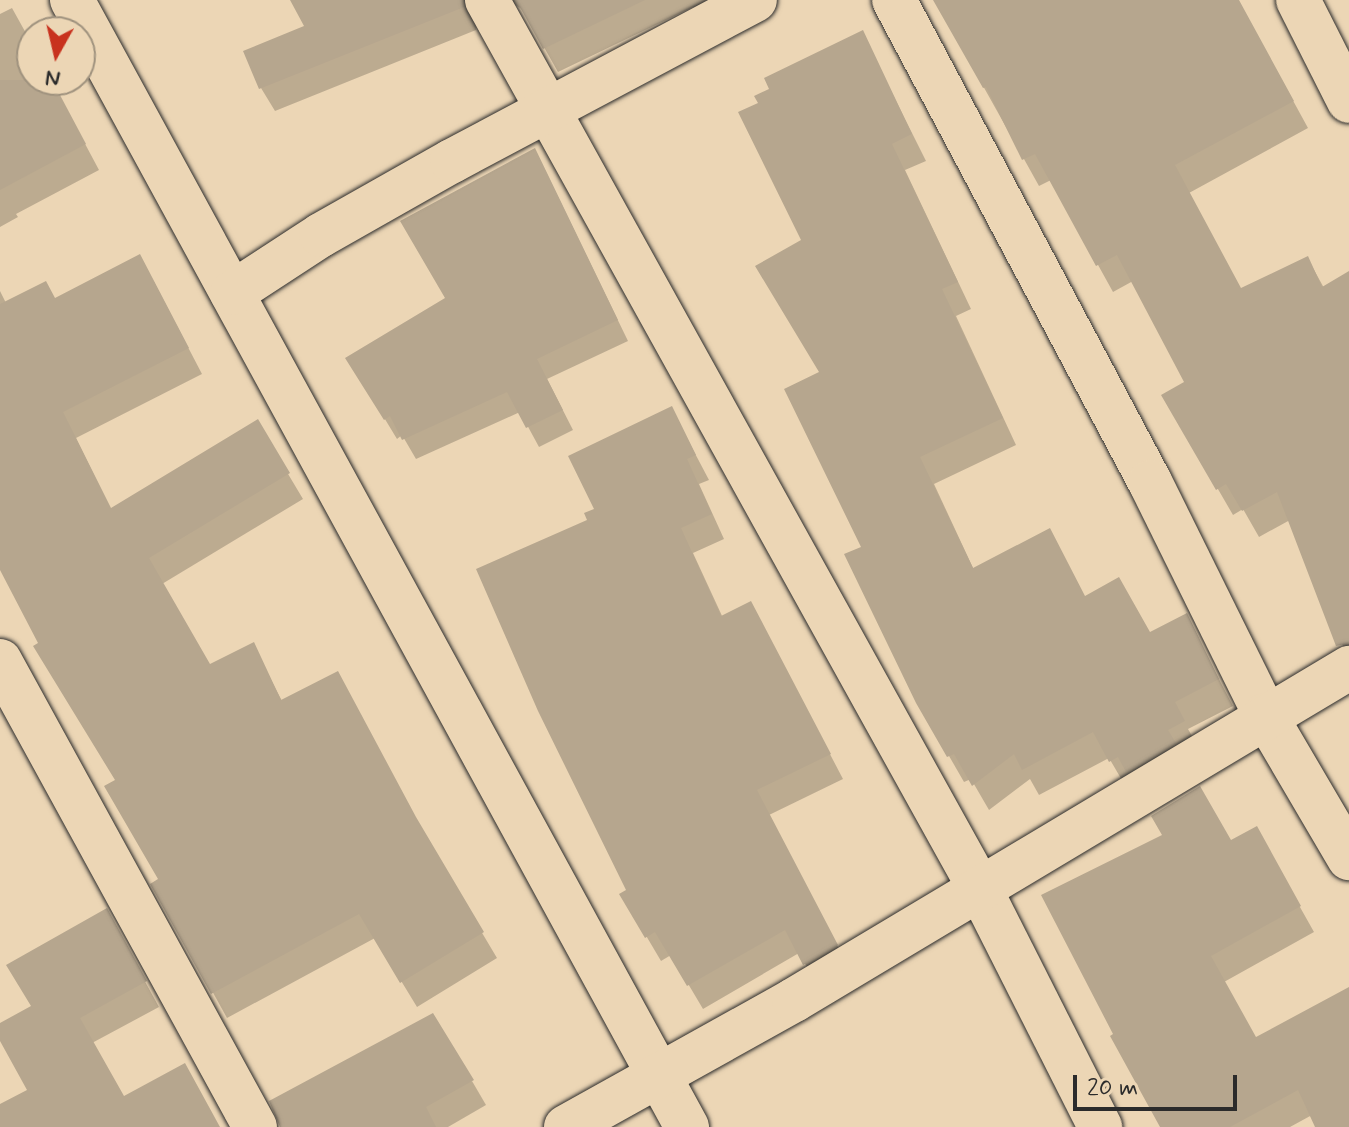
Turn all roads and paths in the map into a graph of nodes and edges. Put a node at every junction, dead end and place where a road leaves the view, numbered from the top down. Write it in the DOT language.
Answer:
graph roads {
  1 [pos="72,0"];
  2 [pos="487,0"];
  3 [pos="755,0"];
  4 [pos="894,0"];
  5 [pos="1298,0"];
  6 [pos="1349,101"];
  7 [pos="547,110"];
  8 [pos="232,293"];
  9 [pos="0,661"];
  10 [pos="1349,668"];
  11 [pos="1265,715"];
  12 [pos="1349,858"];
  13 [pos="980,889"];
  14 [pos="660,1077"];
  15 [pos="255,1127"];
  16 [pos="566,1127"];
  17 [pos="687,1127"];
  18 [pos="1100,1127"];
  1 -- 8 [label="street"];
  2 -- 7 [label="street"];
  3 -- 7 [label="street"];
  4 -- 11 [label="street"];
  5 -- 6 [label="street"];
  7 -- 8 [label="street"];
  7 -- 13 [label="street"];
  8 -- 14 [label="street"];
  9 -- 15 [label="street"];
  10 -- 11 [label="street"];
  11 -- 12 [label="street"];
  11 -- 13 [label="street"];
  13 -- 14 [label="street"];
  13 -- 18 [label="street"];
  14 -- 16 [label="street"];
  14 -- 17 [label="street"];
}
